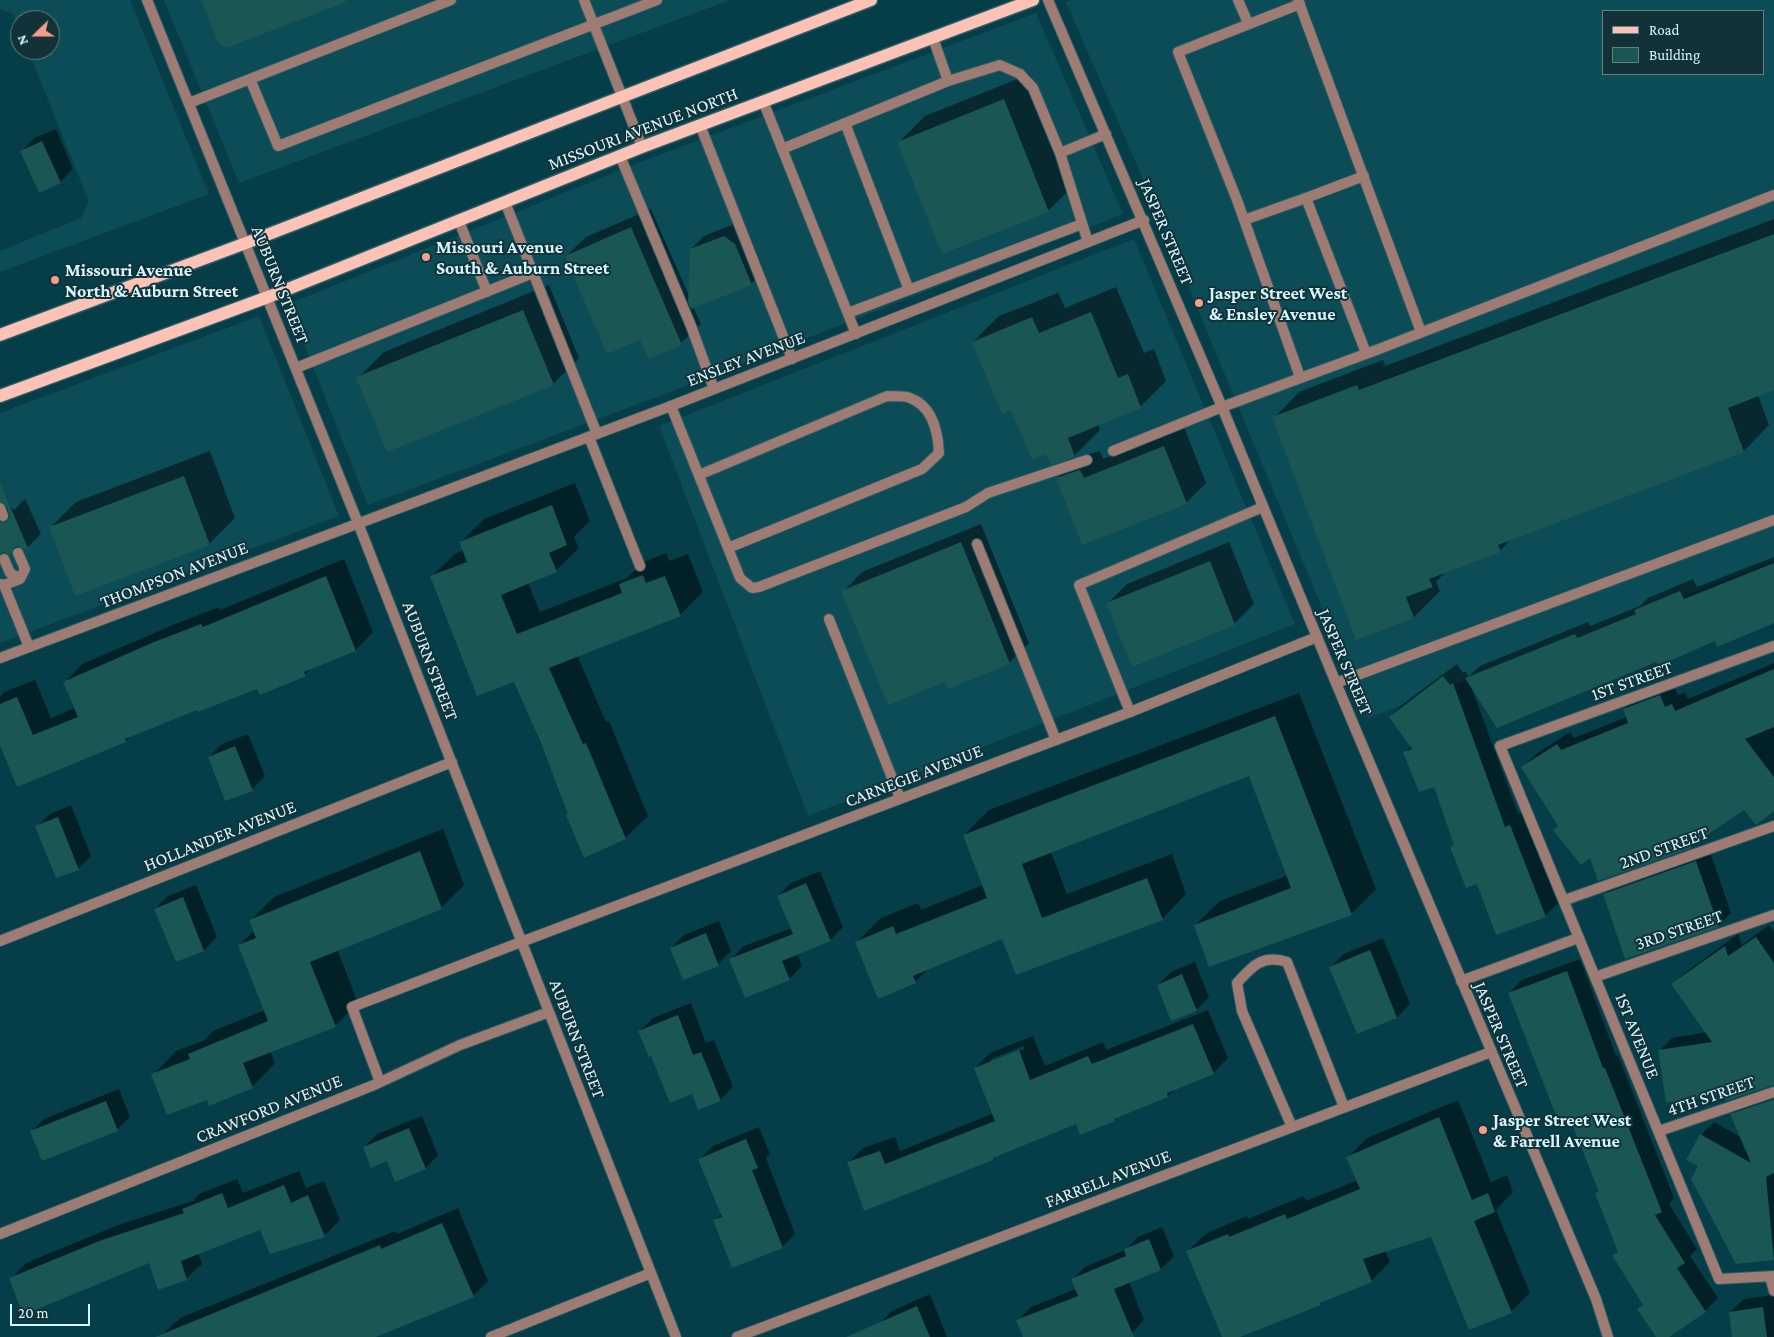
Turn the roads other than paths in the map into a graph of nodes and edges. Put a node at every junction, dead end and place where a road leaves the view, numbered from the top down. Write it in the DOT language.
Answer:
graph roads {
  1 [pos="147,0"];
  2 [pos="451,0"];
  3 [pos="584,0"];
  4 [pos="657,0"];
  5 [pos="871,0"];
  6 [pos="1033,0"];
  7 [pos="1048,0"];
  8 [pos="1238,0"];
  9 [pos="1299,2"];
  10 [pos="1248,23"];
  11 [pos="593,24"];
  12 [pos="933,38"];
  13 [pos="250,79"];
  14 [pos="948,81"];
  15 [pos="622,96"];
  16 [pos="763,101"];
  17 [pos="189,103"];
  18 [pos="845,123"];
  19 [pos="700,125"];
  20 [pos="1106,134"];
  21 [pos="642,147"];
  22 [pos="782,149"];
  23 [pos="1060,153"];
  24 [pos="620,156"];
  25 [pos="1364,176"];
  26 [pos="1774,195"];
  27 [pos="1306,198"];
  28 [pos="505,202"];
  29 [pos="1144,220"];
  30 [pos="1244,220"];
  31 [pos="458,221"];
  32 [pos="1082,224"];
  33 [pos="1088,242"];
  34 [pos="246,243"];
  35 [pos="533,273"];
  36 [pos="909,290"];
  37 [pos="487,292"];
  38 [pos="268,297"];
  39 [pos="848,313"];
  40 [pos="1421,332"];
  41 [pos="856,334"];
  42 [pos="0,335"];
  43 [pos="1366,353"];
  44 [pos="792,359"];
  45 [pos="296,368"];
  46 [pos="1300,378"];
  47 [pos="714,389"];
  48 [pos="0,396"];
  49 [pos="670,406"];
  50 [pos="1222,406"];
  51 [pos="593,436"];
  52 [pos="1113,451"];
  53 [pos="1088,460"];
  54 [pos="699,475"];
  55 [pos="1263,507"];
  56 [pos="1774,520"];
  57 [pos="358,523"];
  58 [pos="977,544"];
  59 [pos="728,548"];
  60 [pos="18,553"];
  61 [pos="4,559"];
  62 [pos="640,566"];
  63 [pos="20,579"];
  64 [pos="2,585"];
  65 [pos="829,619"];
  66 [pos="1317,637"];
  67 [pos="1774,646"];
  68 [pos="29,647"];
  69 [pos="0,658"];
  70 [pos="1336,683"];
  71 [pos="1130,712"];
  72 [pos="1056,740"];
  73 [pos="1500,746"];
  74 [pos="452,762"];
  75 [pos="900,798"];
  76 [pos="1774,826"];
  77 [pos="1565,900"];
  78 [pos="1774,914"];
  79 [pos="1578,938"];
  80 [pos="0,941"];
  81 [pos="521,942"];
  82 [pos="1595,977"];
  83 [pos="1461,981"];
  84 [pos="549,1012"];
  85 [pos="1491,1052"];
  86 [pos="380,1082"];
  87 [pos="1774,1092"];
  88 [pos="1344,1107"];
  89 [pos="1292,1127"];
  90 [pos="1659,1131"];
  91 [pos="0,1234"];
  92 [pos="651,1273"];
  93 [pos="1772,1277"];
  94 [pos="1774,1291"];
  95 [pos="491,1337"];
  96 [pos="676,1337"];
  97 [pos="737,1337"];
  98 [pos="1608,1337"];
  1 -- 17 [label="street, AUBURN STREET"];
  2 -- 13 [label="street"];
  3 -- 11 [label="street"];
  4 -- 11 [label="street"];
  5 -- 15 [label="main road"];
  6 -- 12 [label="main road, MISSOURI AVENUE NORTH"];
  7 -- 20 [label="street, JASPER STREET"];
  8 -- 10 [label="street"];
  9 -- 10 [label="street"];
  9 -- 25 [label="street"];
  10 -- 30 [label="street"];
  11 -- 13 [label="street"];
  11 -- 15 [label="street"];
  12 -- 14 [label="street"];
  12 -- 16 [label="main road, MISSOURI AVENUE NORTH"];
  13 -- 17 [label="street"];
  14 -- 18 [label="street"];
  14 -- 23 [label="street"];
  15 -- 21 [label="street"];
  15 -- 34 [label="main road"];
  16 -- 19 [label="main road, MISSOURI AVENUE NORTH"];
  16 -- 22 [label="street"];
  17 -- 34 [label="street, AUBURN STREET"];
  18 -- 22 [label="street"];
  18 -- 36 [label="street"];
  19 -- 21 [label="main road, MISSOURI AVENUE NORTH"];
  19 -- 44 [label="street"];
  20 -- 23 [label="street"];
  20 -- 29 [label="street, JASPER STREET"];
  21 -- 24 [label="main road, MISSOURI AVENUE NORTH"];
  22 -- 39 [label="street"];
  23 -- 32 [label="street"];
  24 -- 28 [label="main road, MISSOURI AVENUE NORTH"];
  24 -- 47 [label="street"];
  25 -- 27 [label="street"];
  25 -- 40 [label="street"];
  26 -- 40 [label="street"];
  27 -- 30 [label="street"];
  27 -- 43 [label="street"];
  28 -- 31 [label="main road, MISSOURI AVENUE NORTH"];
  28 -- 35 [label="street"];
  29 -- 33 [label="street, ENSLEY AVENUE"];
  29 -- 50 [label="street, JASPER STREET"];
  30 -- 46 [label="street"];
  31 -- 37 [label="street"];
  31 -- 38 [label="main road, MISSOURI AVENUE NORTH"];
  32 -- 33 [label="street"];
  32 -- 36 [label="street"];
  33 -- 41 [label="street, ENSLEY AVENUE"];
  34 -- 38 [label="street, AUBURN STREET"];
  34 -- 42 [label="main road"];
  35 -- 37 [label="street"];
  35 -- 51 [label="street"];
  36 -- 39 [label="street"];
  37 -- 45 [label="street"];
  38 -- 45 [label="street, AUBURN STREET"];
  38 -- 48 [label="main road, MISSOURI AVENUE NORTH"];
  39 -- 41 [label="street"];
  40 -- 43 [label="street"];
  41 -- 44 [label="street, ENSLEY AVENUE"];
  43 -- 46 [label="street"];
  44 -- 47 [label="street, ENSLEY AVENUE"];
  45 -- 57 [label="street, AUBURN STREET"];
  46 -- 50 [label="street"];
  47 -- 49 [label="street, ENSLEY AVENUE"];
  49 -- 51 [label="street, ENSLEY AVENUE"];
  49 -- 54 [label="street"];
  50 -- 52 [label="street"];
  50 -- 55 [label="street, JASPER STREET"];
  51 -- 57 [label="street, ENSLEY AVENUE"];
  51 -- 62 [label="street"];
  53 -- 59 [label="street"];
  54 -- 59 [label="street"];
  54 -- 59 [label="street"];
  55 -- 66 [label="street, JASPER STREET"];
  55 -- 71 [label="street"];
  56 -- 70 [label="street"];
  57 -- 68 [label="street, THOMPSON AVENUE"];
  57 -- 74 [label="street, AUBURN STREET"];
  58 -- 72 [label="street"];
  60 -- 63 [label="street"];
  61 -- 63 [label="street"];
  63 -- 64 [label="street"];
  64 -- 68 [label="street"];
  65 -- 75 [label="street"];
  66 -- 70 [label="street, JASPER STREET"];
  66 -- 71 [label="street, CARNEGIE AVENUE"];
  67 -- 73 [label="street, 1ST STREET"];
  68 -- 69 [label="street, THOMPSON AVENUE"];
  70 -- 83 [label="street, JASPER STREET"];
  71 -- 72 [label="street, CARNEGIE AVENUE"];
  72 -- 75 [label="street, CARNEGIE AVENUE"];
  73 -- 77 [label="street, 1ST AVENUE"];
  74 -- 80 [label="street, HOLLANDER AVENUE"];
  74 -- 81 [label="street, AUBURN STREET"];
  75 -- 81 [label="street, CARNEGIE AVENUE"];
  76 -- 77 [label="street, 2ND STREET"];
  77 -- 79 [label="street, 1ST AVENUE"];
  78 -- 82 [label="street, 3RD STREET"];
  79 -- 82 [label="street, 1ST AVENUE"];
  79 -- 83 [label="street"];
  81 -- 84 [label="street, AUBURN STREET"];
  81 -- 86 [label="street, CARNEGIE AVENUE"];
  82 -- 90 [label="street, 1ST AVENUE"];
  83 -- 85 [label="street, JASPER STREET"];
  84 -- 86 [label="street, CRAWFORD AVENUE"];
  84 -- 92 [label="street, AUBURN STREET"];
  85 -- 88 [label="street, FARRELL AVENUE"];
  85 -- 98 [label="street, JASPER STREET"];
  86 -- 91 [label="street, CRAWFORD AVENUE"];
  87 -- 90 [label="street, 4TH STREET"];
  88 -- 89 [label="street, FARRELL AVENUE"];
  88 -- 89 [label="street"];
  89 -- 97 [label="street, FARRELL AVENUE"];
  90 -- 93 [label="street, 1ST AVENUE"];
  92 -- 95 [label="street"];
  92 -- 96 [label="street, AUBURN STREET"];
  93 -- 94 [label="street, 1ST AVENUE"];
}
